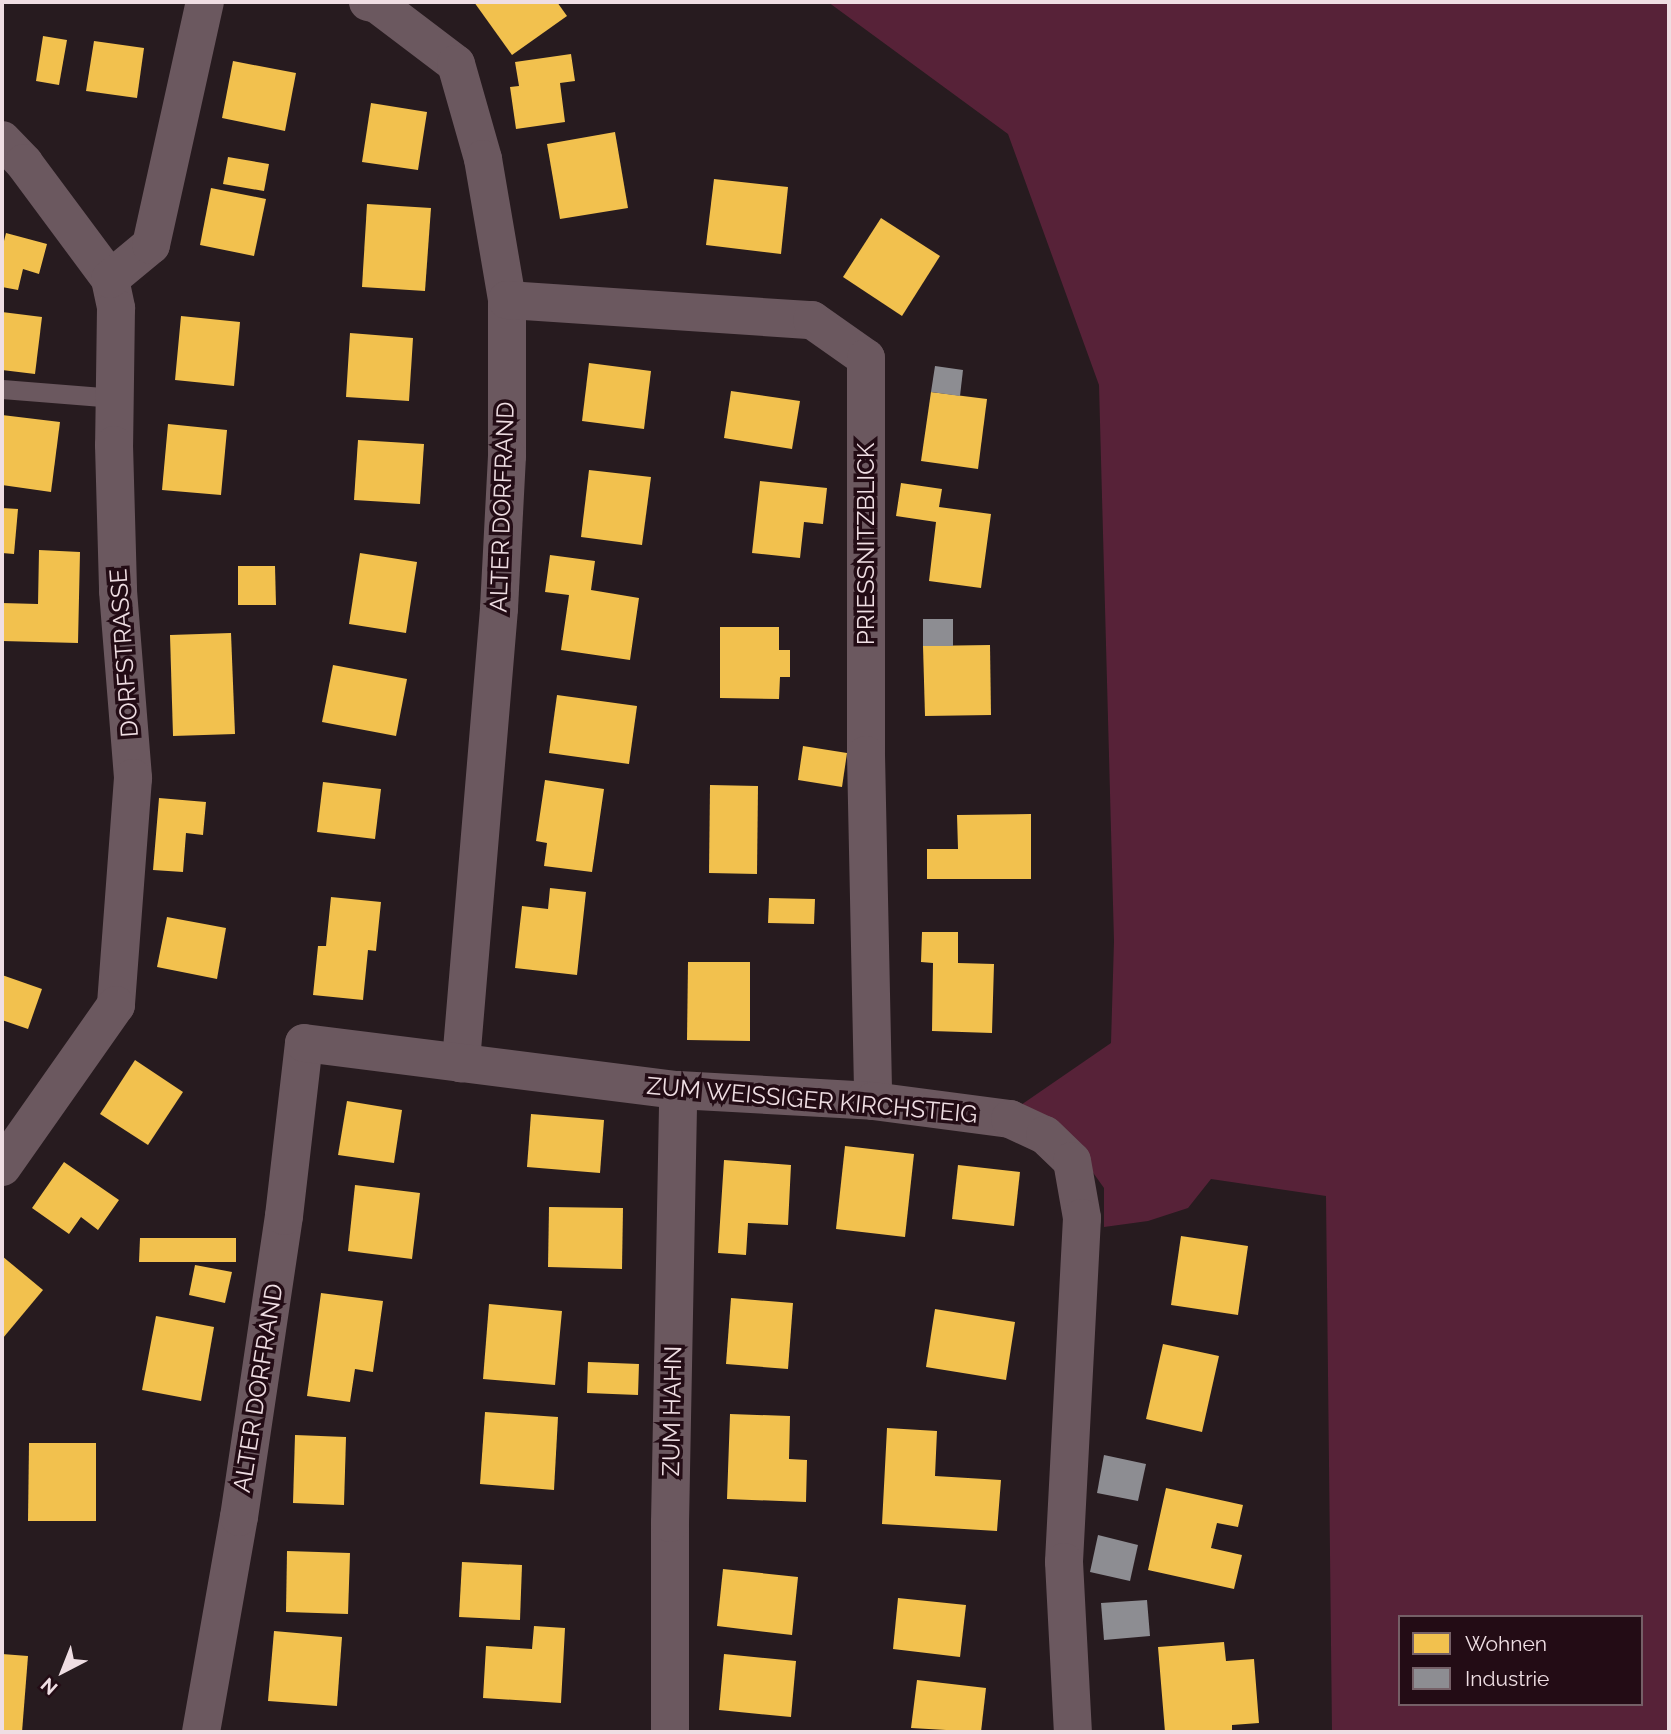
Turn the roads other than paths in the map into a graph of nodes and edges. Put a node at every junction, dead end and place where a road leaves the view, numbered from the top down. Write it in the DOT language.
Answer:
graph roads {
  1 [pos="205,2"];
  2 [pos="368,2"];
  3 [pos="2,140"];
  4 [pos="110,279"];
  5 [pos="507,300"];
  6 [pos="2,389"];
  7 [pos="115,398"];
  8 [pos="304,1043"];
  9 [pos="461,1063"];
  10 [pos="678,1090"];
  11 [pos="873,1101"];
  12 [pos="2,1167"];
  13 [pos="201,1732"];
  14 [pos="670,1732"];
  15 [pos="1073,1732"];
  1 -- 4 [label="street"];
  2 -- 5 [label="street, ALTER DORFRAND"];
  3 -- 4 [label="street, DORFSTRASSE"];
  4 -- 7 [label="street, DORFSTRASSE"];
  5 -- 9 [label="street, ALTER DORFRAND"];
  5 -- 11 [label="street, PRIESSNITZBLICK"];
  6 -- 7 [label="lane"];
  7 -- 12 [label="street, DORFSTRASSE"];
  8 -- 9 [label="street, ZUM WEISSIGER KIRCHSTEIG"];
  8 -- 13 [label="street, ALTER DORFRAND"];
  9 -- 10 [label="street, ZUM WEISSIGER KIRCHSTEIG"];
  10 -- 11 [label="street, ZUM WEISSIGER KIRCHSTEIG"];
  10 -- 14 [label="street, ZUM HAHN"];
  11 -- 15 [label="street, ZUM WEISSIGER KIRCHSTEIG"];
}
